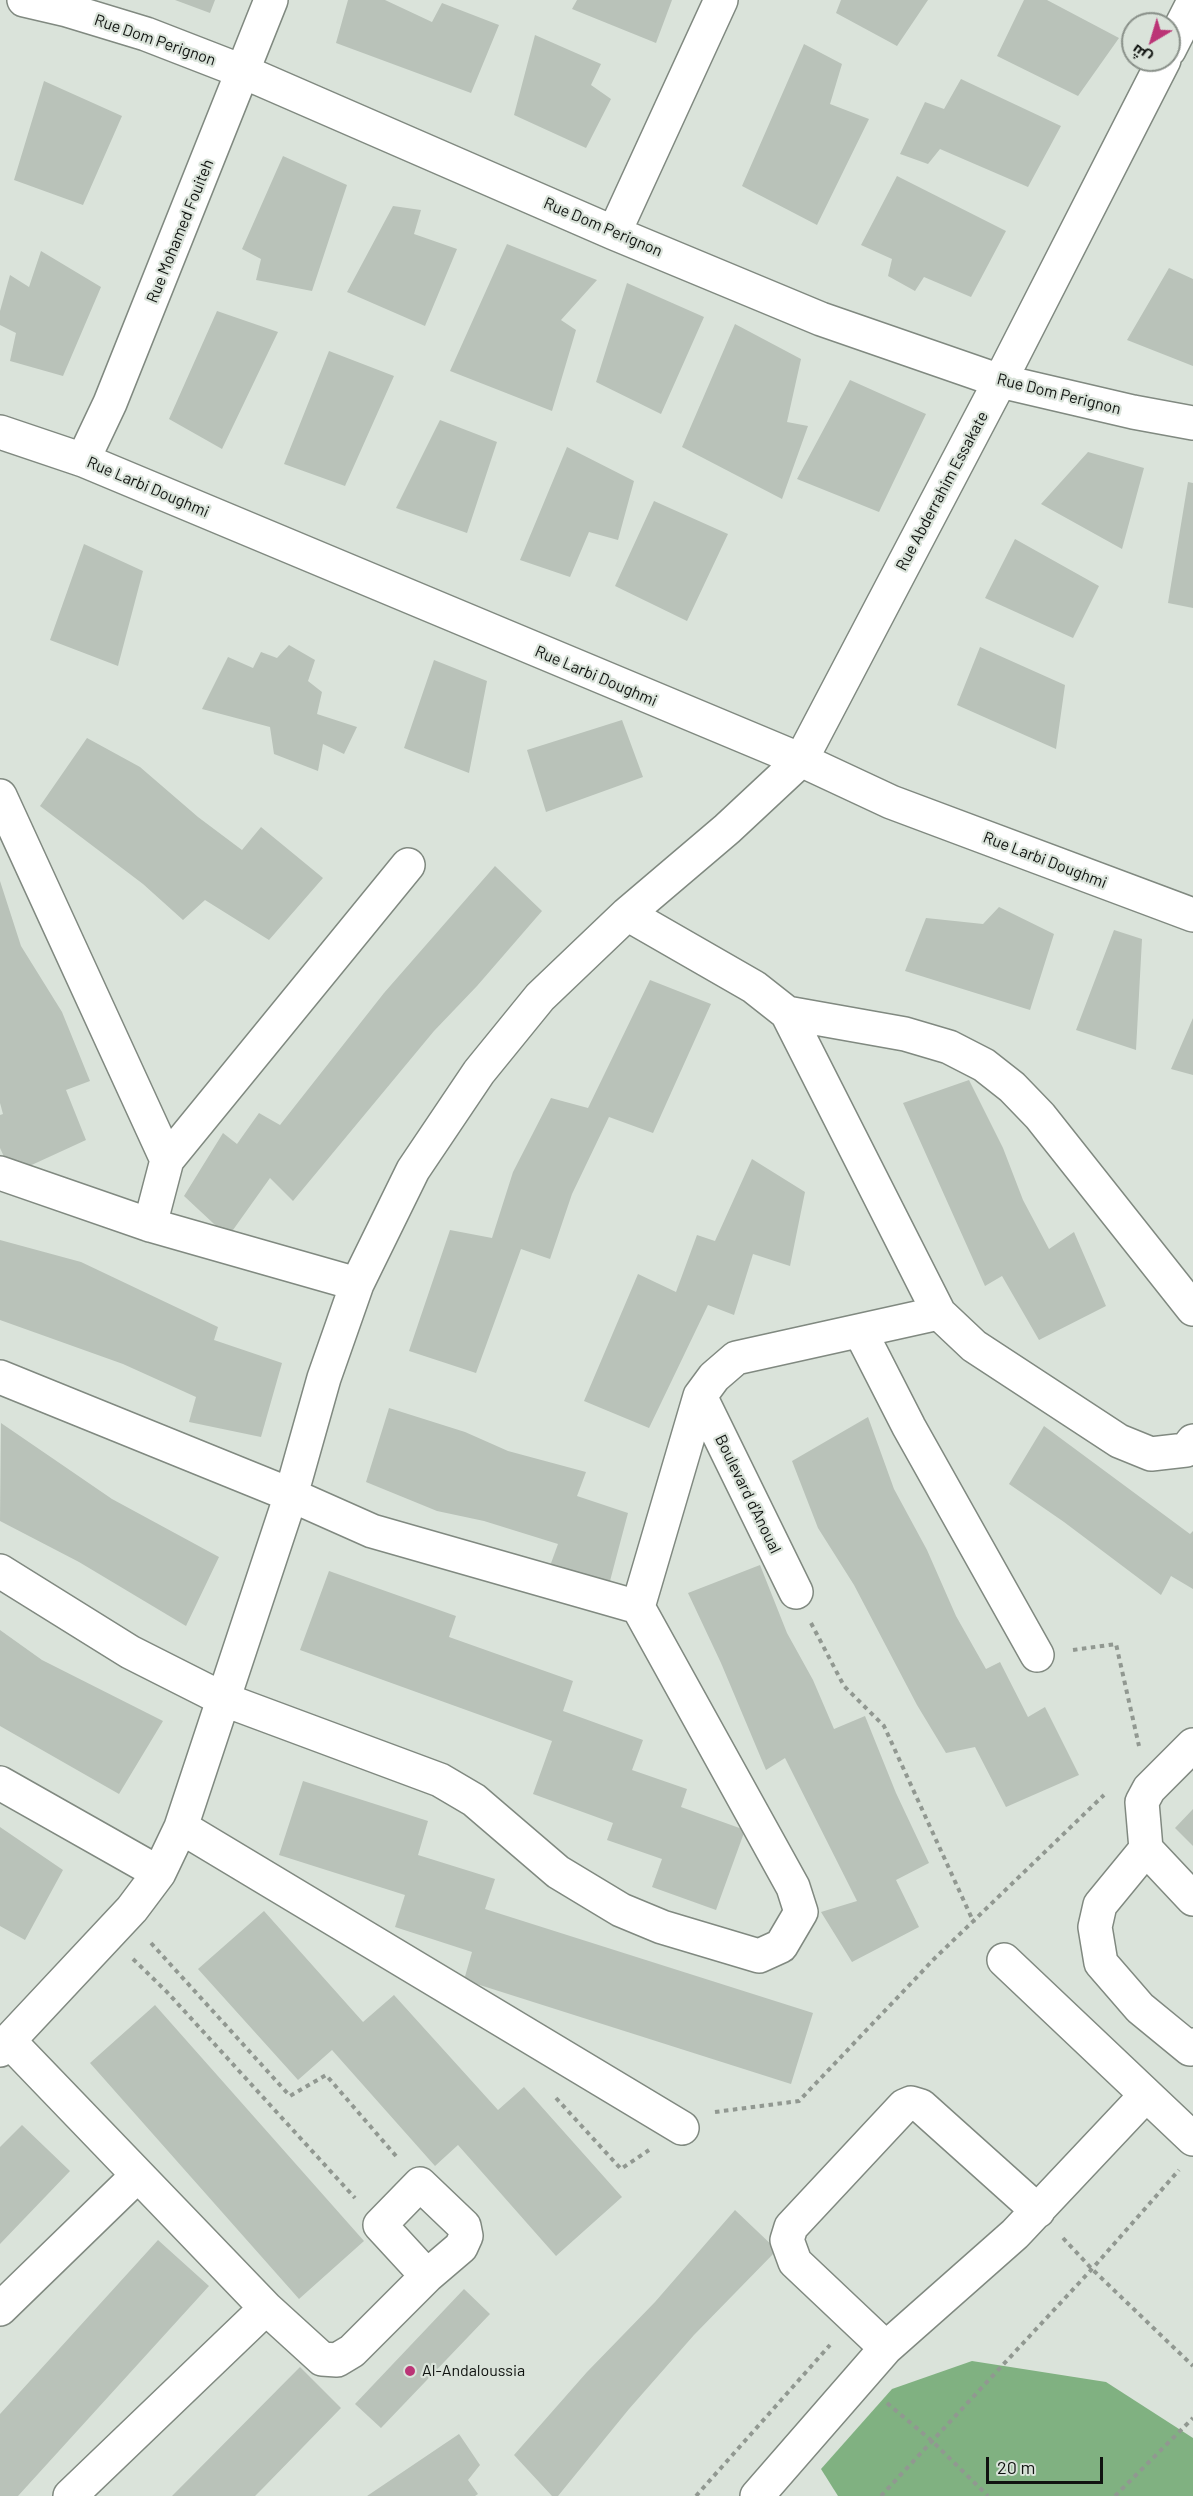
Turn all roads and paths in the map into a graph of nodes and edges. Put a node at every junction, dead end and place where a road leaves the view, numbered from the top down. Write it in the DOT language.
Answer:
graph roads {
  1 [pos="24,0"];
  2 [pos="271,0"];
  3 [pos="721,0"];
  4 [pos="1193,3"];
  5 [pos="1181,26"];
  6 [pos="244,72"];
  7 [pos="1158,72"];
  8 [pos="614,233"];
  9 [pos="1000,381"];
  10 [pos="1193,423"];
  11 [pos="0,432"];
  12 [pos="83,460"];
  13 [pos="801,760"];
  14 [pos="0,796"];
  15 [pos="408,865"];
  16 [pos="627,914"];
  17 [pos="1193,915"];
  18 [pos="787,1013"];
  19 [pos="167,1160"];
  20 [pos="0,1173"];
  21 [pos="150,1225"];
  22 [pos="357,1284"];
  23 [pos="1193,1309"];
  24 [pos="939,1313"];
  25 [pos="860,1331"];
  26 [pos="0,1377"];
  27 [pos="700,1396"];
  28 [pos="1193,1441"];
  29 [pos="291,1495"];
  30 [pos="0,1571"];
  31 [pos="796,1592"];
  32 [pos="638,1607"];
  33 [pos="1037,1655"];
  34 [pos="225,1700"];
  35 [pos="1193,1745"];
  36 [pos="1140,1749"];
  37 [pos="0,1783"];
  38 [pos="1109,1790"];
  39 [pos="181,1827"];
  40 [pos="1146,1849"];
  41 [pos="159,1873"];
  42 [pos="1193,1899"];
  43 [pos="974,1923"];
  44 [pos="118,1926"];
  45 [pos="1004,1960"];
  46 [pos="4,2045"];
  47 [pos="1193,2045"];
  48 [pos="1146,2095"];
  49 [pos="682,2128"];
  50 [pos="1189,2151"];
  51 [pos="138,2175"];
  52 [pos="420,2184"];
  53 [pos="1038,2211"];
  54 [pos="380,2225"];
  55 [pos="1092,2269"];
  56 [pos="427,2276"];
  57 [pos="266,2308"];
  58 [pos="0,2309"];
  59 [pos="854,2318"];
  60 [pos="886,2348"];
  61 [pos="1193,2366"];
  62 [pos="859,2379"];
  63 [pos="1193,2418"];
  64 [pos="932,2441"];
  65 [pos="70,2496"];
  66 [pos="696,2496"];
  67 [pos="757,2496"];
  68 [pos="881,2496"];
  69 [pos="988,2496"];
  70 [pos="1115,2496"];
  1 -- 6 [label="street, Rue Dom Perignon"];
  2 -- 6 [label="street, Rue Mohamed Fouiteh"];
  3 -- 8 [label="street"];
  4 -- 5 [label="street"];
  6 -- 8 [label="street, Rue Dom Perignon"];
  6 -- 12 [label="street, Rue Mohamed Fouiteh"];
  7 -- 9 [label="street, Rue Abderrahim Essakate"];
  8 -- 9 [label="street, Rue Dom Perignon"];
  9 -- 10 [label="street, Rue Dom Perignon"];
  9 -- 13 [label="street, Rue Abderrahim Essakate"];
  11 -- 12 [label="street, Rue Larbi Doughmi"];
  12 -- 13 [label="street, Rue Larbi Doughmi"];
  13 -- 16 [label="street, Rue Abderrahim Essakate"];
  13 -- 17 [label="street, Rue Larbi Doughmi"];
  14 -- 19 [label="street"];
  15 -- 19 [label="street"];
  16 -- 18 [label="street"];
  16 -- 22 [label="street, Rue Abderrahim Essakate"];
  18 -- 23 [label="street"];
  18 -- 24 [label="street"];
  19 -- 21 [label="street"];
  20 -- 21 [label="street"];
  21 -- 22 [label="street"];
  22 -- 29 [label="street, Rue Abderrahim Essakate"];
  24 -- 25 [label="street"];
  24 -- 28 [label="street"];
  25 -- 27 [label="street"];
  25 -- 33 [label="street"];
  26 -- 29 [label="street"];
  27 -- 31 [label="street, Boulevard d'Anoual"];
  27 -- 32 [label="street"];
  29 -- 32 [label="street"];
  29 -- 34 [label="street, Rue Abderrahim Essakate"];
  30 -- 34 [label="street"];
  31 -- 43 [label="path"];
  32 -- 34 [label="street"];
  33 -- 36 [label="path"];
  34 -- 39 [label="street, Rue Abderrahim Essakate"];
  35 -- 40 [label="street"];
  37 -- 41 [label="street"];
  38 -- 43 [label="path"];
  39 -- 41 [label="street, Rue Abderrahim Essakate"];
  39 -- 49 [label="street"];
  40 -- 42 [label="street"];
  40 -- 47 [label="street"];
  41 -- 44 [label="street, Rue Abderrahim Essakate"];
  43 -- 49 [label="path"];
  44 -- 46 [label="street, Rue Abderrahim Essakate"];
  44 -- 52 [label="path"];
  44 -- 54 [label="path"];
  45 -- 48 [label="street"];
  46 -- 51 [label="street"];
  48 -- 50 [label="street"];
  48 -- 53 [label="street"];
  50 -- 55 [label="path"];
  51 -- 57 [label="street"];
  51 -- 58 [label="street"];
  52 -- 54 [label="street"];
  52 -- 56 [label="street"];
  53 -- 55 [label="path"];
  53 -- 59 [label="street"];
  53 -- 60 [label="street"];
  54 -- 56 [label="street"];
  55 -- 61 [label="path"];
  55 -- 64 [label="path"];
  56 -- 57 [label="street"];
  57 -- 65 [label="street"];
  59 -- 60 [label="street"];
  59 -- 66 [label="path"];
  60 -- 62 [label="street"];
  62 -- 64 [label="path"];
  62 -- 67 [label="street"];
  63 -- 70 [label="path"];
  64 -- 68 [label="path"];
  64 -- 69 [label="path"];
}
